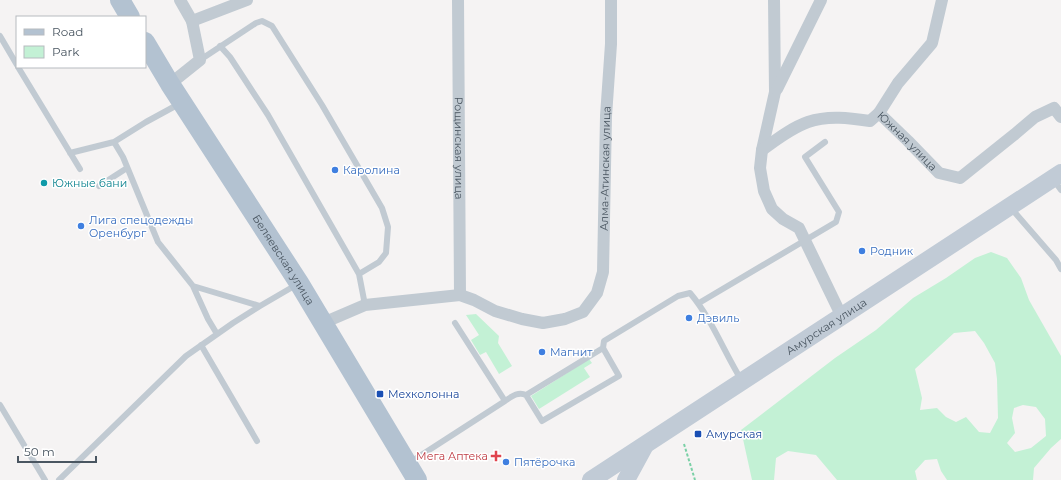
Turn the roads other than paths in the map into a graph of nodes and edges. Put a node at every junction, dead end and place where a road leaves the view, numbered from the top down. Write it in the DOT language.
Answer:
graph roads {
  1 [pos="120,0"];
  2 [pos="180,0"];
  3 [pos="247,0"];
  4 [pos="458,0"];
  5 [pos="611,0"];
  6 [pos="774,0"];
  7 [pos="820,0"];
  8 [pos="942,0"];
  9 [pos="129,16"];
  10 [pos="192,21"];
  11 [pos="0,36"];
  12 [pos="146,44"];
  13 [pos="220,46"];
  14 [pos="200,60"];
  15 [pos="16,63"];
  16 [pos="19,68"];
  17 [pos="170,84"];
  18 [pos="775,92"];
  19 [pos="182,103"];
  20 [pos="880,114"];
  21 [pos="1061,117"];
  22 [pos="114,142"];
  23 [pos="825,142"];
  24 [pos="762,150"];
  25 [pos="70,153"];
  26 [pos="128,168"];
  27 [pos="80,169"];
  28 [pos="1058,180"];
  29 [pos="99,186"];
  30 [pos="1009,206"];
  31 [pos="805,241"];
  32 [pos="1061,269"];
  33 [pos="359,274"];
  34 [pos="299,283"];
  35 [pos="193,286"];
  36 [pos="460,295"];
  37 [pos="699,303"];
  38 [pos="365,305"];
  39 [pos="260,306"];
  40 [pos="842,317"];
  41 [pos="323,323"];
  42 [pos="455,323"];
  43 [pos="217,334"];
  44 [pos="201,345"];
  45 [pos="603,348"];
  46 [pos="743,382"];
  47 [pos="526,395"];
  48 [pos="505,401"];
  49 [pos="0,405"];
  50 [pos="257,441"];
  51 [pos="645,444"];
  52 [pos="412,472"];
  53 [pos="45,480"];
  54 [pos="59,480"];
  55 [pos="591,480"];
  56 [pos="626,480"];
  1 -- 9 [label="main road"];
  2 -- 10 [label="street"];
  3 -- 10 [label="street"];
  4 -- 36 [label="street, Рощинская улица"];
  5 -- 36 [label="street, Алма-Атинская улица"];
  6 -- 18 [label="street"];
  7 -- 18 [label="street"];
  8 -- 20 [label="street, Южная улица"];
  10 -- 14 [label="street"];
  11 -- 15 [label="lane"];
  12 -- 17 [label="main road, Беляевская улица"];
  13 -- 14 [label="lane"];
  13 -- 33 [label="lane"];
  13 -- 33 [label="lane"];
  14 -- 17 [label="street"];
  16 -- 25 [label="lane"];
  17 -- 19 [label="main road, Беляевская улица"];
  18 -- 24 [label="street"];
  19 -- 22 [label="lane"];
  19 -- 34 [label="main road, Беляевская улица"];
  20 -- 21 [label="street, Южная улица"];
  20 -- 24 [label="street"];
  22 -- 25 [label="lane"];
  22 -- 26 [label="lane"];
  23 -- 31 [label="lane"];
  24 -- 31 [label="street"];
  25 -- 27 [label="lane"];
  26 -- 29 [label="lane"];
  26 -- 35 [label="lane"];
  28 -- 30 [label="street, Амурская улица"];
  30 -- 32 [label="lane"];
  30 -- 40 [label="street, Амурская улица"];
  31 -- 37 [label="lane"];
  31 -- 40 [label="street"];
  33 -- 38 [label="lane"];
  34 -- 39 [label="lane"];
  34 -- 41 [label="main road, Беляевская улица"];
  35 -- 39 [label="lane"];
  35 -- 43 [label="lane"];
  36 -- 38 [label="street"];
  37 -- 45 [label="lane"];
  37 -- 46 [label="lane"];
  38 -- 41 [label="street"];
  39 -- 43 [label="lane"];
  40 -- 46 [label="street, Амурская улица"];
  41 -- 52 [label="main road, Беляевская улица"];
  42 -- 48 [label="lane"];
  43 -- 44 [label="lane"];
  44 -- 50 [label="lane"];
  44 -- 54 [label="lane"];
  45 -- 47 [label="lane"];
  45 -- 47 [label="lane"];
  46 -- 51 [label="street, Амурская улица"];
  47 -- 48 [label="lane"];
  48 -- 52 [label="lane"];
  49 -- 53 [label="lane"];
  51 -- 55 [label="street, Амурская улица"];
  51 -- 56 [label="street"];
}
